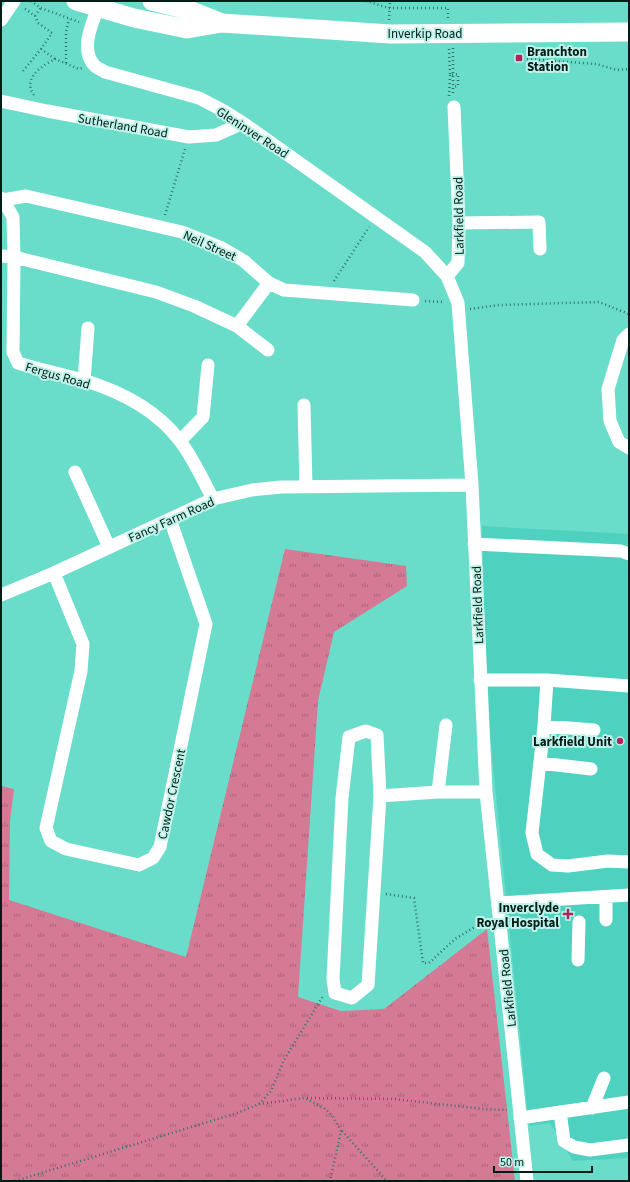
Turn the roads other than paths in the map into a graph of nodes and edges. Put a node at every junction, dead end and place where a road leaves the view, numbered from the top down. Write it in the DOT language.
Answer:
graph roads {
  1 [pos="76,1"];
  2 [pos="152,1"];
  3 [pos="18,4"];
  4 [pos="100,4"];
  5 [pos="192,6"];
  6 [pos="1,20"];
  7 [pos="222,23"];
  8 [pos="629,32"];
  9 [pos="1,102"];
  10 [pos="452,105"];
  11 [pos="243,122"];
  12 [pos="2,199"];
  13 [pos="459,223"];
  14 [pos="540,249"];
  15 [pos="7,256"];
  16 [pos="447,276"];
  17 [pos="269,283"];
  18 [pos="413,300"];
  19 [pos="237,326"];
  20 [pos="88,328"];
  21 [pos="629,334"];
  22 [pos="268,350"];
  23 [pos="208,365"];
  24 [pos="84,381"];
  25 [pos="304,405"];
  26 [pos="180,441"];
  27 [pos="629,448"];
  28 [pos="75,472"];
  29 [pos="472,485"];
  30 [pos="306,487"];
  31 [pos="213,499"];
  32 [pos="170,519"];
  33 [pos="474,544"];
  34 [pos="109,547"];
  35 [pos="629,554"];
  36 [pos="54,573"];
  37 [pos="1,594"];
  38 [pos="480,680"];
  39 [pos="547,680"];
  40 [pos="629,686"];
  41 [pos="446,725"];
  42 [pos="544,726"];
  43 [pos="594,730"];
  44 [pos="540,763"];
  45 [pos="591,769"];
  46 [pos="438,792"];
  47 [pos="486,792"];
  48 [pos="380,796"];
  49 [pos="629,862"];
  50 [pos="629,895"];
  51 [pos="606,897"];
  52 [pos="499,908"];
  53 [pos="606,920"];
  54 [pos="579,922"];
  55 [pos="578,960"];
  56 [pos="604,1078"];
  57 [pos="629,1102"];
  58 [pos="592,1108"];
  59 [pos="560,1112"];
  60 [pos="520,1115"];
  61 [pos="629,1146"];
  62 [pos="527,1181"];
  1 -- 4 [label="highway, Inverkip Road"];
  2 -- 5 [label="highway, Inverkip Road"];
  3 -- 6 [label="street"];
  4 -- 7 [label="highway, Inverkip Road"];
  4 -- 11 [label="street, Gleninver Road"];
  5 -- 7 [label="highway, Inverkip Road"];
  7 -- 8 [label="highway, Inverkip Road"];
  9 -- 11 [label="street, Sutherland Road"];
  10 -- 13 [label="street, Larkfield Road"];
  11 -- 16 [label="street, Gleninver Road"];
  12 -- 15 [label="street, Fergus Road"];
  12 -- 17 [label="street, Neil Street"];
  13 -- 14 [label="street"];
  13 -- 16 [label="street, Larkfield Road"];
  15 -- 19 [label="street"];
  15 -- 24 [label="street, Fergus Road"];
  16 -- 29 [label="street, Larkfield Road"];
  17 -- 18 [label="street, Neil Street"];
  17 -- 19 [label="street"];
  19 -- 22 [label="street"];
  20 -- 24 [label="street"];
  21 -- 27 [label="street"];
  23 -- 26 [label="street"];
  24 -- 26 [label="street, Fergus Road"];
  25 -- 30 [label="street"];
  26 -- 31 [label="street, Fergus Road"];
  28 -- 34 [label="street"];
  29 -- 30 [label="street, Fancy Farm Road"];
  29 -- 33 [label="street, Larkfield Road"];
  30 -- 31 [label="street, Fancy Farm Road"];
  31 -- 32 [label="street, Fancy Farm Road"];
  32 -- 34 [label="street, Fancy Farm Road"];
  32 -- 36 [label="street, Cawdor Crescent"];
  33 -- 35 [label="street"];
  33 -- 38 [label="street, Larkfield Road"];
  34 -- 36 [label="street, Fancy Farm Road"];
  36 -- 37 [label="street, Fancy Farm Road"];
  38 -- 39 [label="street"];
  38 -- 47 [label="street, Larkfield Road"];
  39 -- 40 [label="street"];
  39 -- 42 [label="street"];
  41 -- 46 [label="street"];
  42 -- 43 [label="street"];
  42 -- 44 [label="street"];
  44 -- 45 [label="street"];
  44 -- 49 [label="street"];
  46 -- 47 [label="street"];
  46 -- 48 [label="street"];
  47 -- 52 [label="street, Larkfield Road"];
  48 -- 48 [label="street"];
  50 -- 51 [label="street"];
  51 -- 52 [label="street"];
  51 -- 53 [label="street"];
  52 -- 60 [label="street, Larkfield Road"];
  54 -- 55 [label="street"];
  56 -- 58 [label="street"];
  57 -- 58 [label="street"];
  58 -- 59 [label="street"];
  59 -- 60 [label="street"];
  59 -- 61 [label="street"];
  60 -- 62 [label="street, Larkfield Road"];
}
